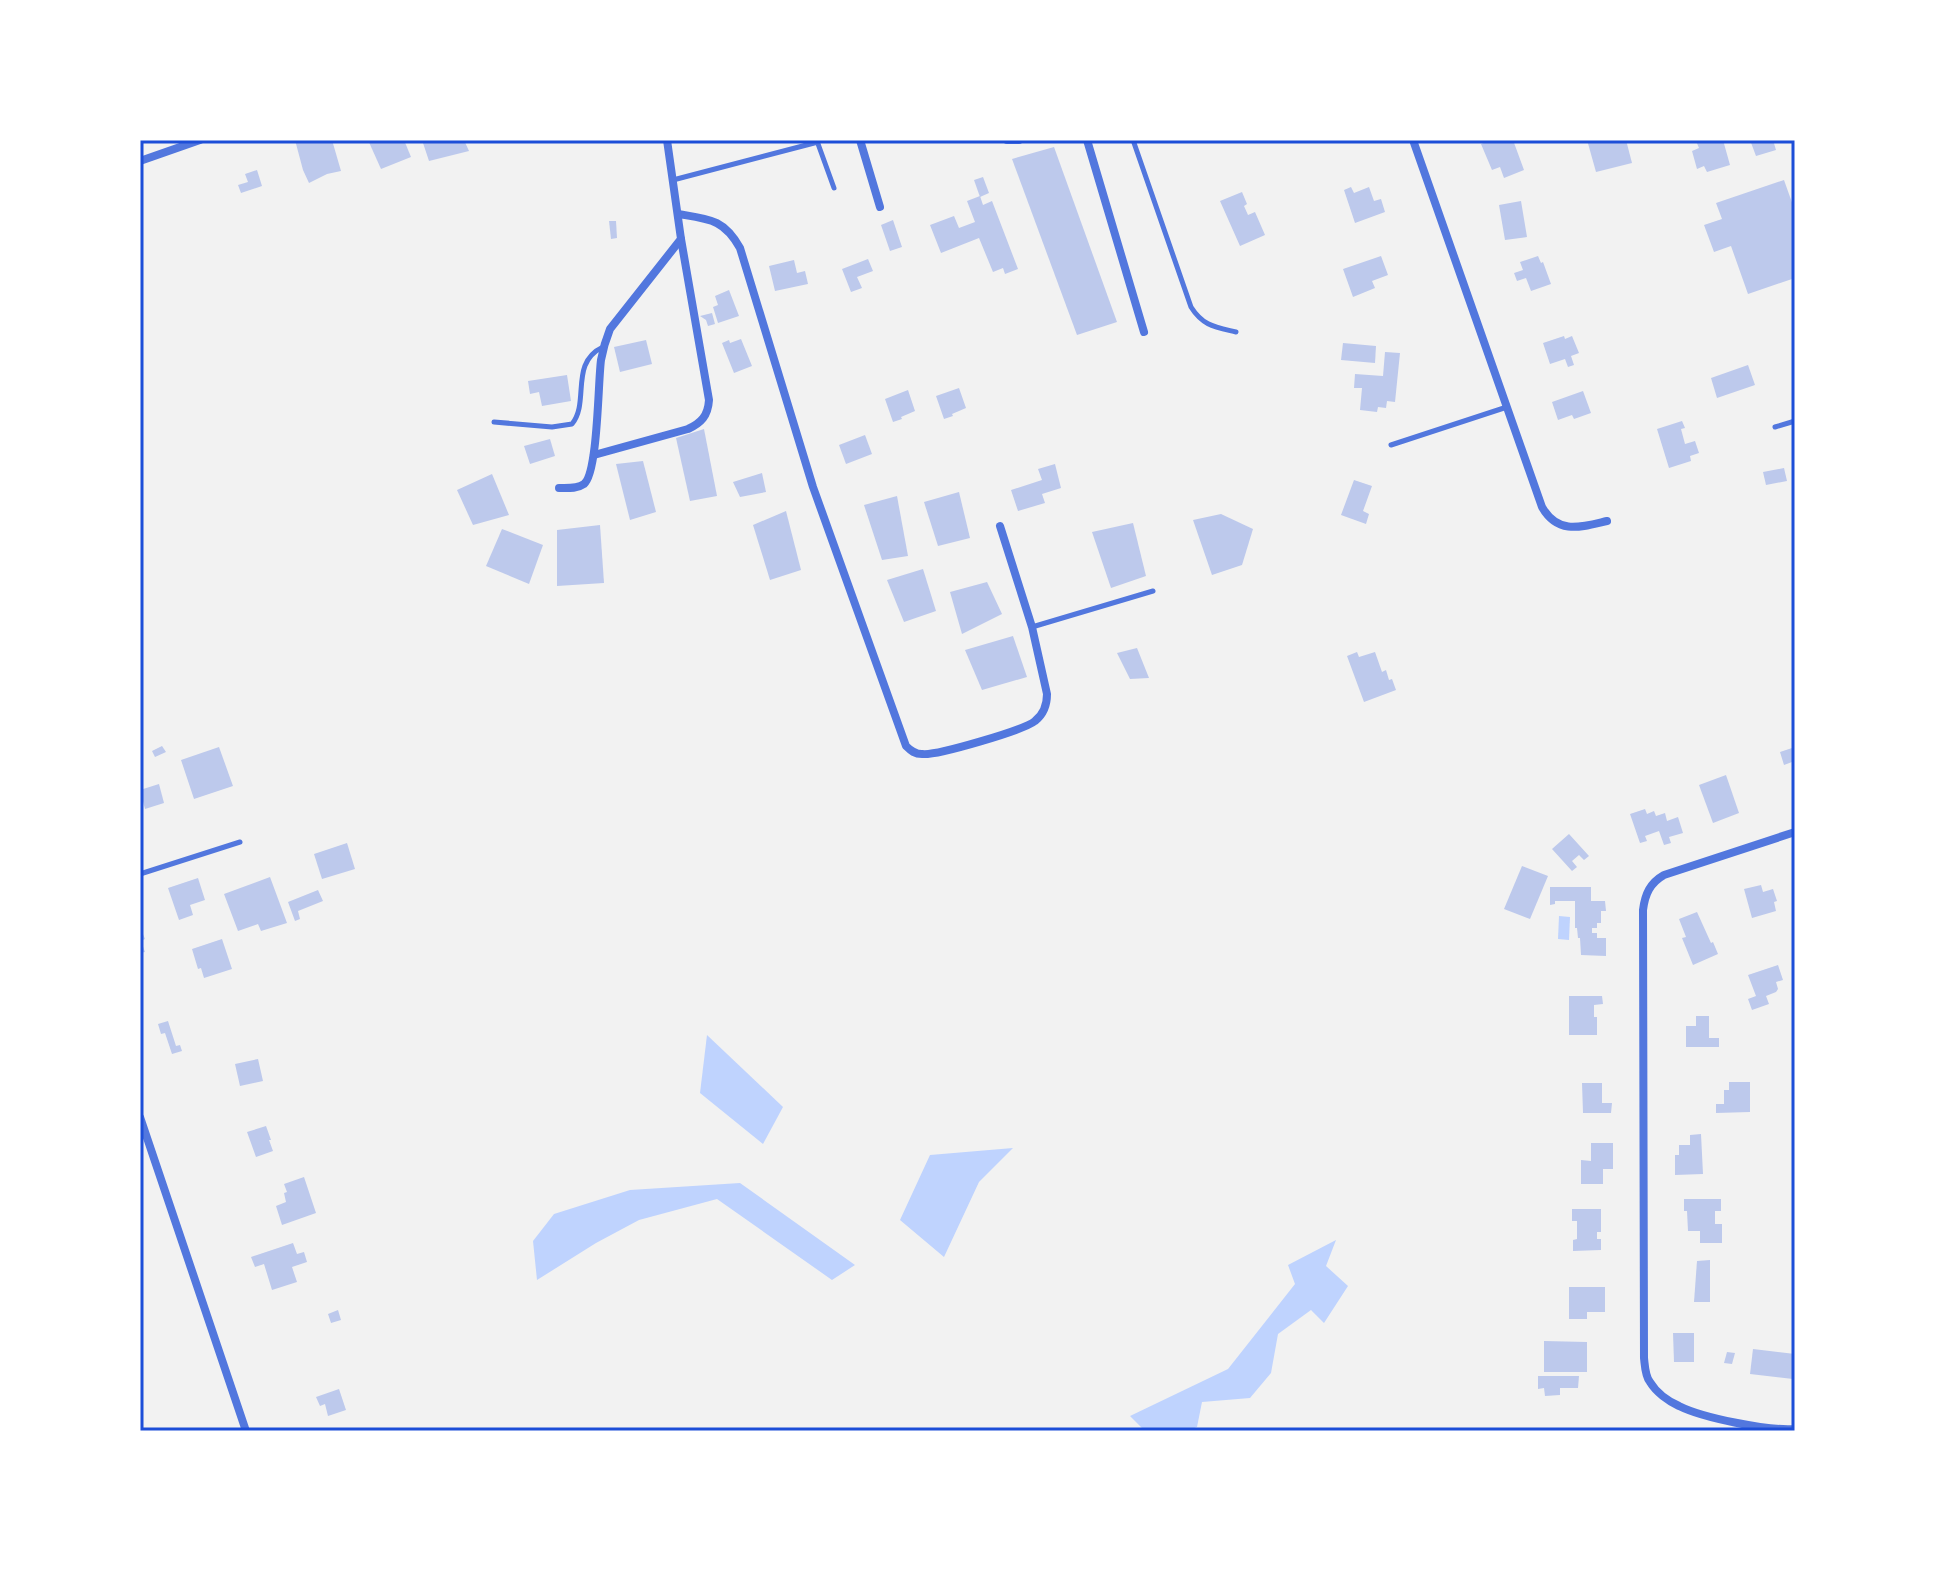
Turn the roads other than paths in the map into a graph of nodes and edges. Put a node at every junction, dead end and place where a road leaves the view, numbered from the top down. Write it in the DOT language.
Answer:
graph roads {
  1 [pos="200,140"];
  2 [pos="667,140"];
  3 [pos="860,140"];
  4 [pos="1007,140"];
  5 [pos="1019,140"];
  6 [pos="1087,140"];
  7 [pos="1133,140"];
  8 [pos="1413,140"];
  9 [pos="817,141"];
  10 [pos="140,161"];
  11 [pos="673,180"];
  12 [pos="834,188"];
  13 [pos="880,207"];
  14 [pos="678,214"];
  15 [pos="681,239"];
  16 [pos="1144,332"];
  17 [pos="1236,332"];
  18 [pos="604,347"];
  19 [pos="1507,407"];
  20 [pos="1795,421"];
  21 [pos="494,422"];
  22 [pos="1775,427"];
  23 [pos="1391,445"];
  24 [pos="594,455"];
  25 [pos="559,488"];
  26 [pos="1607,521"];
  27 [pos="1000,526"];
  28 [pos="1153,591"];
  29 [pos="1032,627"];
  30 [pos="1795,832"];
  31 [pos="240,842"];
  32 [pos="140,874"];
  33 [pos="140,1117"];
  34 [pos="1795,1429"];
  35 [pos="246,1431"];
  1 -- 10 [label="street"];
  2 -- 11 [label="street"];
  3 -- 13 [label="street"];
  4 -- 5 [label="street"];
  6 -- 16 [label="street"];
  7 -- 17 [label="lane"];
  8 -- 19 [label="street"];
  9 -- 11 [label="lane"];
  9 -- 12 [label="lane"];
  11 -- 14 [label="street"];
  14 -- 15 [label="street"];
  14 -- 29 [label="street"];
  15 -- 18 [label="street"];
  15 -- 24 [label="street"];
  18 -- 21 [label="lane"];
  18 -- 24 [label="street"];
  19 -- 23 [label="lane"];
  19 -- 26 [label="street"];
  20 -- 22 [label="lane"];
  24 -- 25 [label="street"];
  27 -- 29 [label="street"];
  28 -- 29 [label="lane"];
  30 -- 34 [label="street"];
  31 -- 32 [label="lane"];
  33 -- 35 [label="street"];
}
